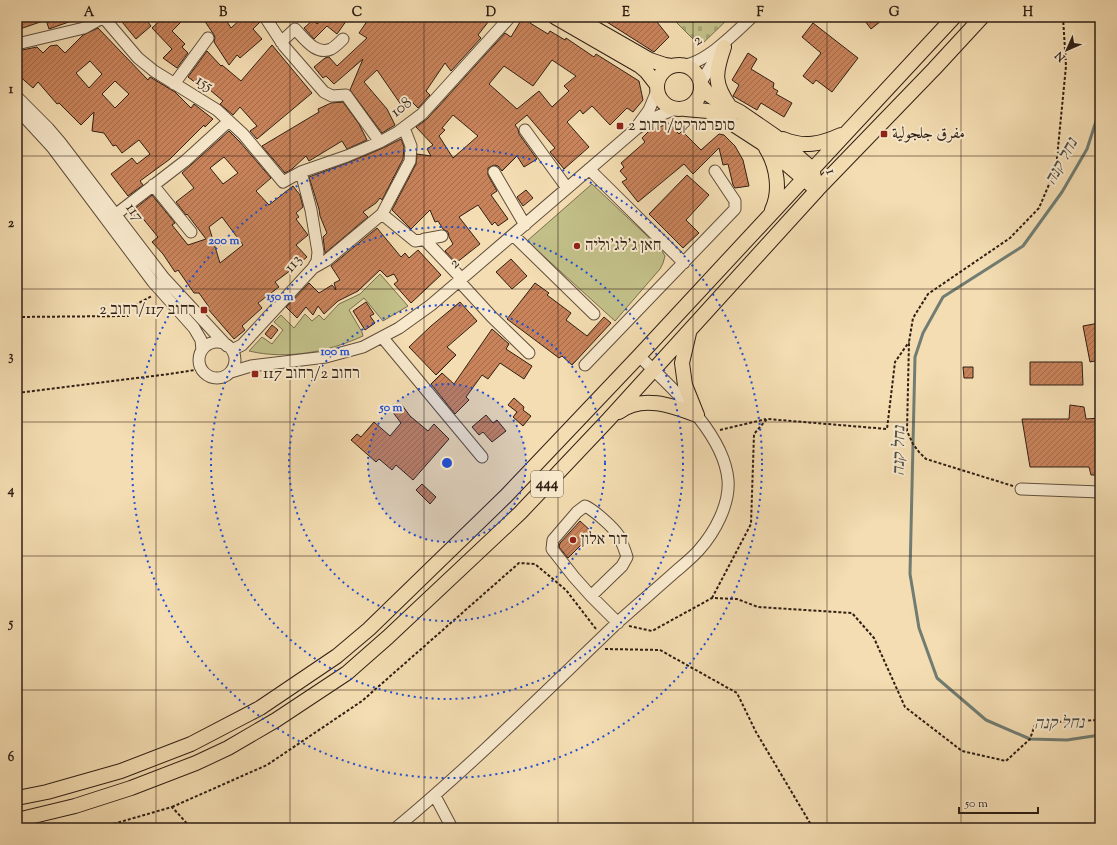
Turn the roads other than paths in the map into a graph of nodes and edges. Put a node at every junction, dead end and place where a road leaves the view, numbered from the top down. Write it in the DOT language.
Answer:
graph roads {
  1 [pos="104,17"];
  2 [pos="265,17"];
  3 [pos="510,17"];
  4 [pos="555,17"];
  5 [pos="575,17"];
  6 [pos="752,17"];
  7 [pos="954,17"];
  8 [pos="982,17"];
  9 [pos="208,38"];
  10 [pos="343,39"];
  11 [pos="281,42"];
  12 [pos="726,43"];
  13 [pos="17,44"];
  14 [pos="677,66"];
  15 [pos="174,84"];
  16 [pos="701,84"];
  17 [pos="657,88"];
  18 [pos="17,97"];
  19 [pos="730,107"];
  20 [pos="17,109"];
  21 [pos="680,109"];
  22 [pos="229,121"];
  23 [pos="404,128"];
  24 [pos="636,129"];
  25 [pos="525,130"];
  26 [pos="849,131"];
  27 [pos="775,136"];
  28 [pos="380,142"];
  29 [pos="762,143"];
  30 [pos="589,169"];
  31 [pos="715,171"];
  32 [pos="301,172"];
  33 [pos="494,172"];
  34 [pos="808,174"];
  35 [pos="283,182"];
  36 [pos="153,185"];
  37 [pos="567,188"];
  38 [pos="818,189"];
  39 [pos="382,214"];
  40 [pos="115,215"];
  41 [pos="768,217"];
  42 [pos="525,224"];
  43 [pos="191,232"];
  44 [pos="513,235"];
  45 [pos="442,236"];
  46 [pos="424,239"];
  47 [pos="684,263"];
  48 [pos="313,268"];
  49 [pos="461,280"];
  50 [pos="594,314"];
  51 [pos="689,332"];
  52 [pos="382,338"];
  53 [pos="202,350"];
  54 [pos="231,351"];
  55 [pos="529,352"];
  56 [pos="639,356"];
  57 [pos="265,364"];
  58 [pos="585,365"];
  59 [pos="654,370"];
  60 [pos="231,372"];
  61 [pos="697,415"];
  62 [pos="608,420"];
  63 [pos="482,457"];
  64 [pos="1021,489"];
  65 [pos="1100,492"];
  66 [pos="591,596"];
  67 [pos="618,623"];
  68 [pos="435,796"];
  69 [pos="17,798"];
  70 [pos="17,820"];
  71 [pos="396,828"];
  72 [pos="452,828"];
  1 -- 13 [label="street"];
  1 -- 15 [label="street, 155"];
  2 -- 11 [label="street"];
  3 -- 23 [label="street, 108"];
  4 -- 17 [label="main road"];
  5 -- 14 [label="main road"];
  6 -- 12 [label="street, 2"];
  7 -- 26 [label="main road, 444"];
  8 -- 38 [label="main road, 444"];
  9 -- 15 [label="street"];
  10 -- 11 [label="street"];
  11 -- 28 [label="street"];
  12 -- 14 [label="street, 2"];
  12 -- 16 [label="street, 2"];
  12 -- 19 [label="main road"];
  14 -- 16 [label="main road"];
  14 -- 17 [label="main road"];
  15 -- 22 [label="street, 155"];
  16 -- 19 [label="main road, 1"];
  16 -- 21 [label="main road"];
  17 -- 21 [label="main road"];
  17 -- 24 [label="street, 2"];
  18 -- 40 [label="street, 117"];
  19 -- 27 [label="main road, 1"];
  20 -- 53 [label="street, 117"];
  21 -- 24 [label="street, 2"];
  21 -- 29 [label="main road, 1"];
  22 -- 35 [label="street, 155"];
  22 -- 36 [label="street"];
  23 -- 28 [label="street, 108"];
  23 -- 39 [label="street"];
  24 -- 30 [label="street, 2"];
  25 -- 37 [label="street"];
  26 -- 27 [label="main road"];
  26 -- 34 [label="main road, 444"];
  27 -- 34 [label="main road, 1"];
  28 -- 32 [label="street, 108"];
  29 -- 34 [label="main road, 1"];
  29 -- 41 [label="main road"];
  30 -- 37 [label="street, 2"];
  30 -- 47 [label="street"];
  31 -- 47 [label="street"];
  32 -- 35 [label="street, 108"];
  32 -- 48 [label="street, 113"];
  33 -- 42 [label="street"];
  34 -- 38 [label="main road, 1"];
  34 -- 41 [label="main road, 444"];
  36 -- 40 [label="street"];
  36 -- 43 [label="street"];
  37 -- 42 [label="street, 2"];
  38 -- 51 [label="main road, 444"];
  39 -- 46 [label="street"];
  39 -- 48 [label="street"];
  40 -- 54 [label="street, 117"];
  41 -- 56 [label="main road, 444"];
  42 -- 44 [label="street, 2"];
  44 -- 49 [label="street, 2"];
  44 -- 50 [label="street"];
  45 -- 46 [label="street"];
  46 -- 49 [label="street"];
  47 -- 58 [label="street"];
  48 -- 54 [label="street, 113"];
  49 -- 52 [label="street, 2"];
  49 -- 55 [label="street"];
  51 -- 59 [label="main road, 444"];
  51 -- 61 [label="main road"];
  52 -- 57 [label="street, 2"];
  52 -- 63 [label="street"];
  53 -- 54 [label="street"];
  53 -- 60 [label="street"];
  54 -- 57 [label="street, 2"];
  54 -- 60 [label="street"];
  56 -- 59 [label="street"];
  56 -- 69 [label="main road, 444"];
  57 -- 60 [label="street, 2"];
  59 -- 61 [label="street"];
  59 -- 62 [label="main road, 444"];
  61 -- 62 [label="main road"];
  61 -- 67 [label="street"];
  62 -- 70 [label="main road, 444"];
  64 -- 65 [label="street"];
  66 -- 66 [label="street"];
  66 -- 67 [label="street"];
  67 -- 68 [label="street"];
  68 -- 71 [label="street"];
  68 -- 72 [label="street"];
}
